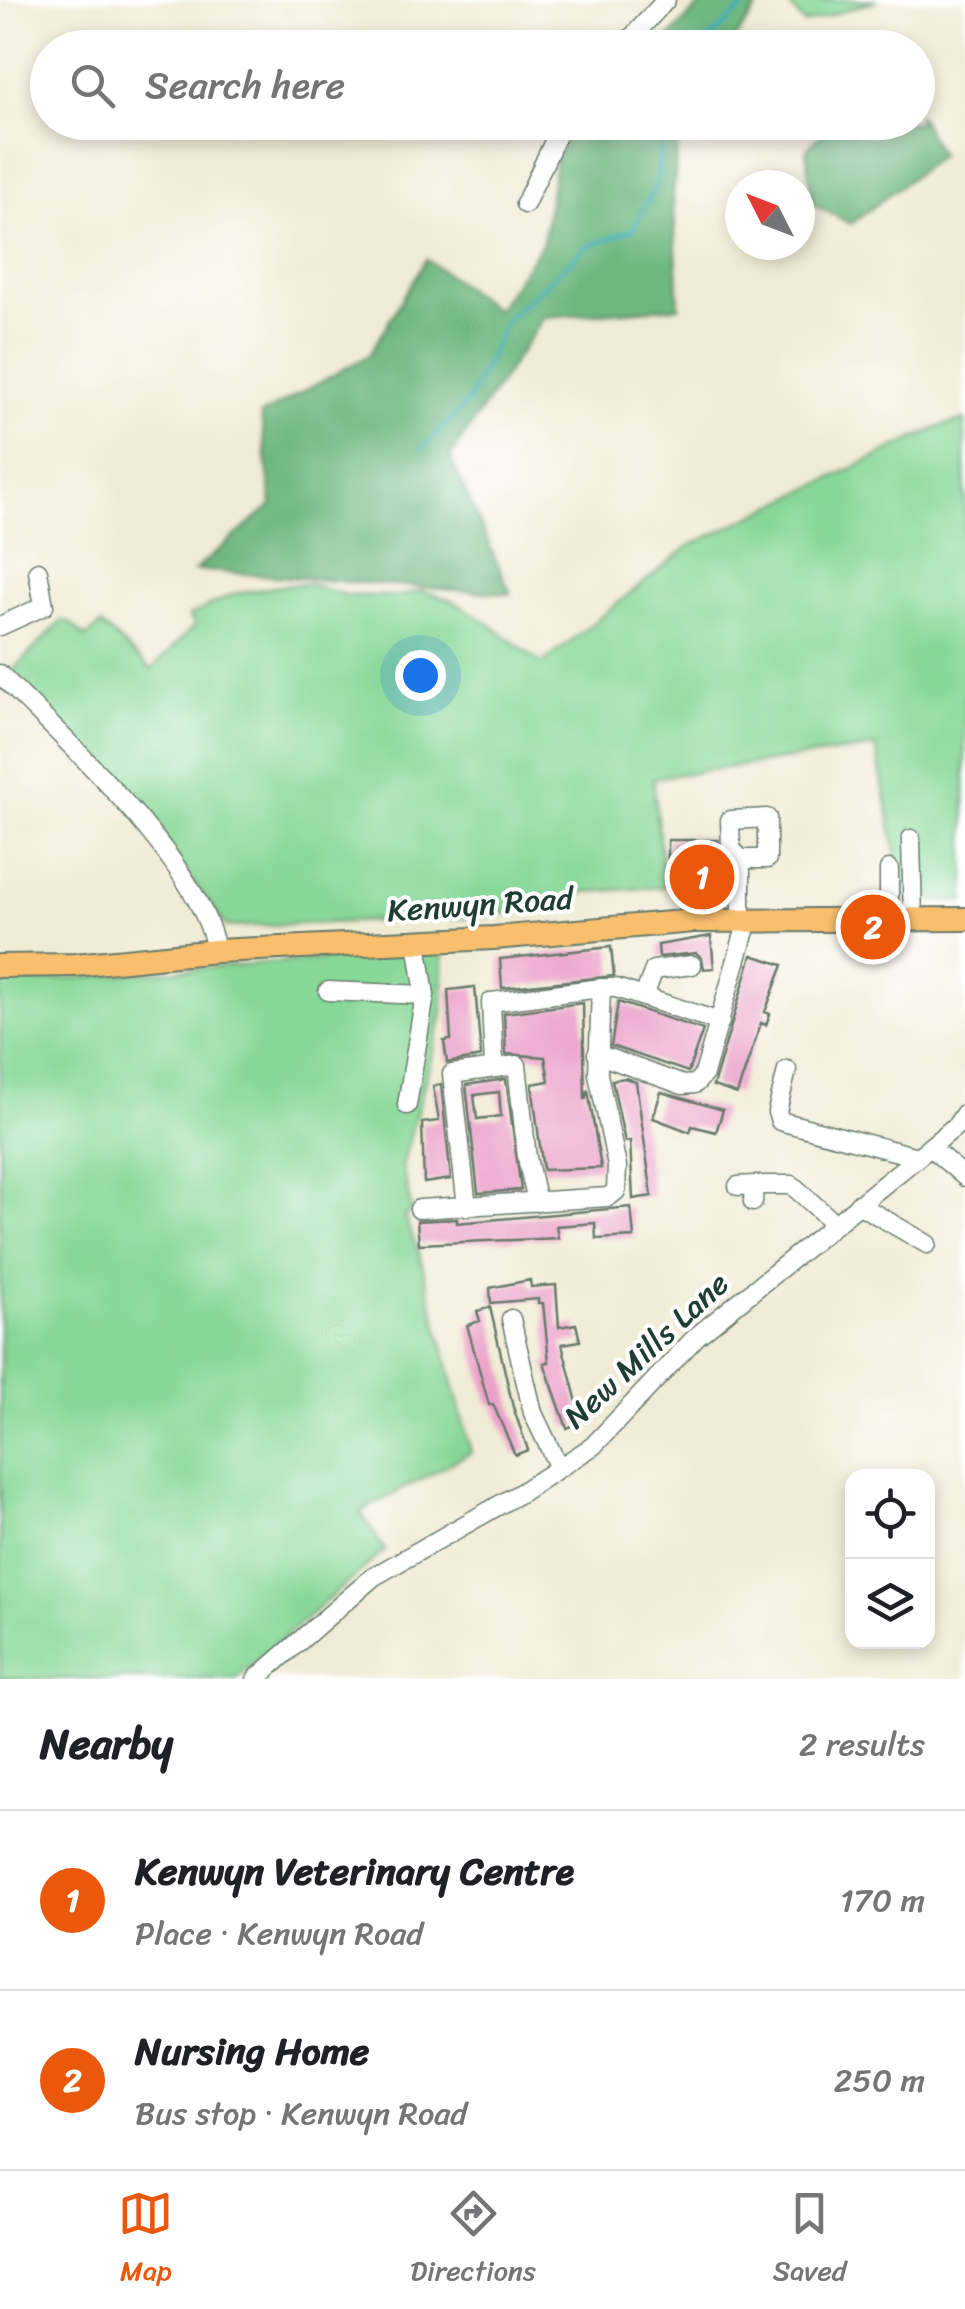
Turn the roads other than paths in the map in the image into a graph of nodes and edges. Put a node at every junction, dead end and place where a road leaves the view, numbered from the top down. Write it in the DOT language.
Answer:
graph roads {
  1 [pos="666,0"];
  2 [pos="638,30"];
  3 [pos="554,140"];
  4 [pos="524,204"];
  5 [pos="38,571"];
  6 [pos="0,626"];
  7 [pos="0,674"];
  8 [pos="911,839"];
  9 [pos="740,859"];
  10 [pos="889,869"];
  11 [pos="965,919"];
  12 [pos="745,920"];
  13 [pos="901,922"];
  14 [pos="417,942"];
  15 [pos="216,952"];
  16 [pos="0,966"];
  17 [pos="692,966"];
  18 [pos="601,988"];
  19 [pos="328,991"];
  20 [pos="425,995"];
  21 [pos="644,996"];
  22 [pos="720,1022"];
  23 [pos="597,1054"];
  24 [pos="627,1065"];
  25 [pos="494,1068"];
  26 [pos="786,1070"];
  27 [pos="598,1074"];
  28 [pos="407,1105"];
  29 [pos="965,1113"];
  30 [pos="923,1152"];
  31 [pos="965,1178"];
  32 [pos="749,1191"];
  33 [pos="537,1202"];
  34 [pos="858,1204"];
  35 [pos="467,1206"];
  36 [pos="419,1208"];
  37 [pos="834,1223"];
  38 [pos="927,1244"];
  39 [pos="511,1319"];
  40 [pos="559,1468"];
  41 [pos="256,1679"];
  1 -- 2 [label="street"];
  3 -- 4 [label="street"];
  5 -- 6 [label="street"];
  7 -- 15 [label="street"];
  8 -- 13 [label="street"];
  9 -- 12 [label="street"];
  10 -- 13 [label="street"];
  11 -- 13 [label="main road, Kenwyn Road"];
  12 -- 13 [label="main road, Kenwyn Road"];
  12 -- 14 [label="main road, Kenwyn Road"];
  12 -- 22 [label="street"];
  14 -- 15 [label="main road, Kenwyn Road"];
  14 -- 20 [label="street"];
  15 -- 16 [label="main road, Kenwyn Road"];
  17 -- 21 [label="street"];
  18 -- 21 [label="street"];
  18 -- 23 [label="street"];
  18 -- 25 [label="street"];
  19 -- 20 [label="street"];
  20 -- 28 [label="street"];
  21 -- 22 [label="street"];
  22 -- 24 [label="street"];
  23 -- 24 [label="street"];
  23 -- 27 [label="street"];
  24 -- 27 [label="street"];
  25 -- 33 [label="street"];
  25 -- 35 [label="street"];
  26 -- 30 [label="street"];
  27 -- 33 [label="street"];
  29 -- 30 [label="street, New Mills Lane"];
  30 -- 31 [label="street"];
  30 -- 34 [label="street, New Mills Lane"];
  32 -- 37 [label="street"];
  33 -- 35 [label="street"];
  34 -- 37 [label="street, New Mills Lane"];
  34 -- 38 [label="street"];
  35 -- 36 [label="street"];
  37 -- 40 [label="street, New Mills Lane"];
  39 -- 40 [label="street"];
  40 -- 41 [label="street, New Mills Lane"];
}
